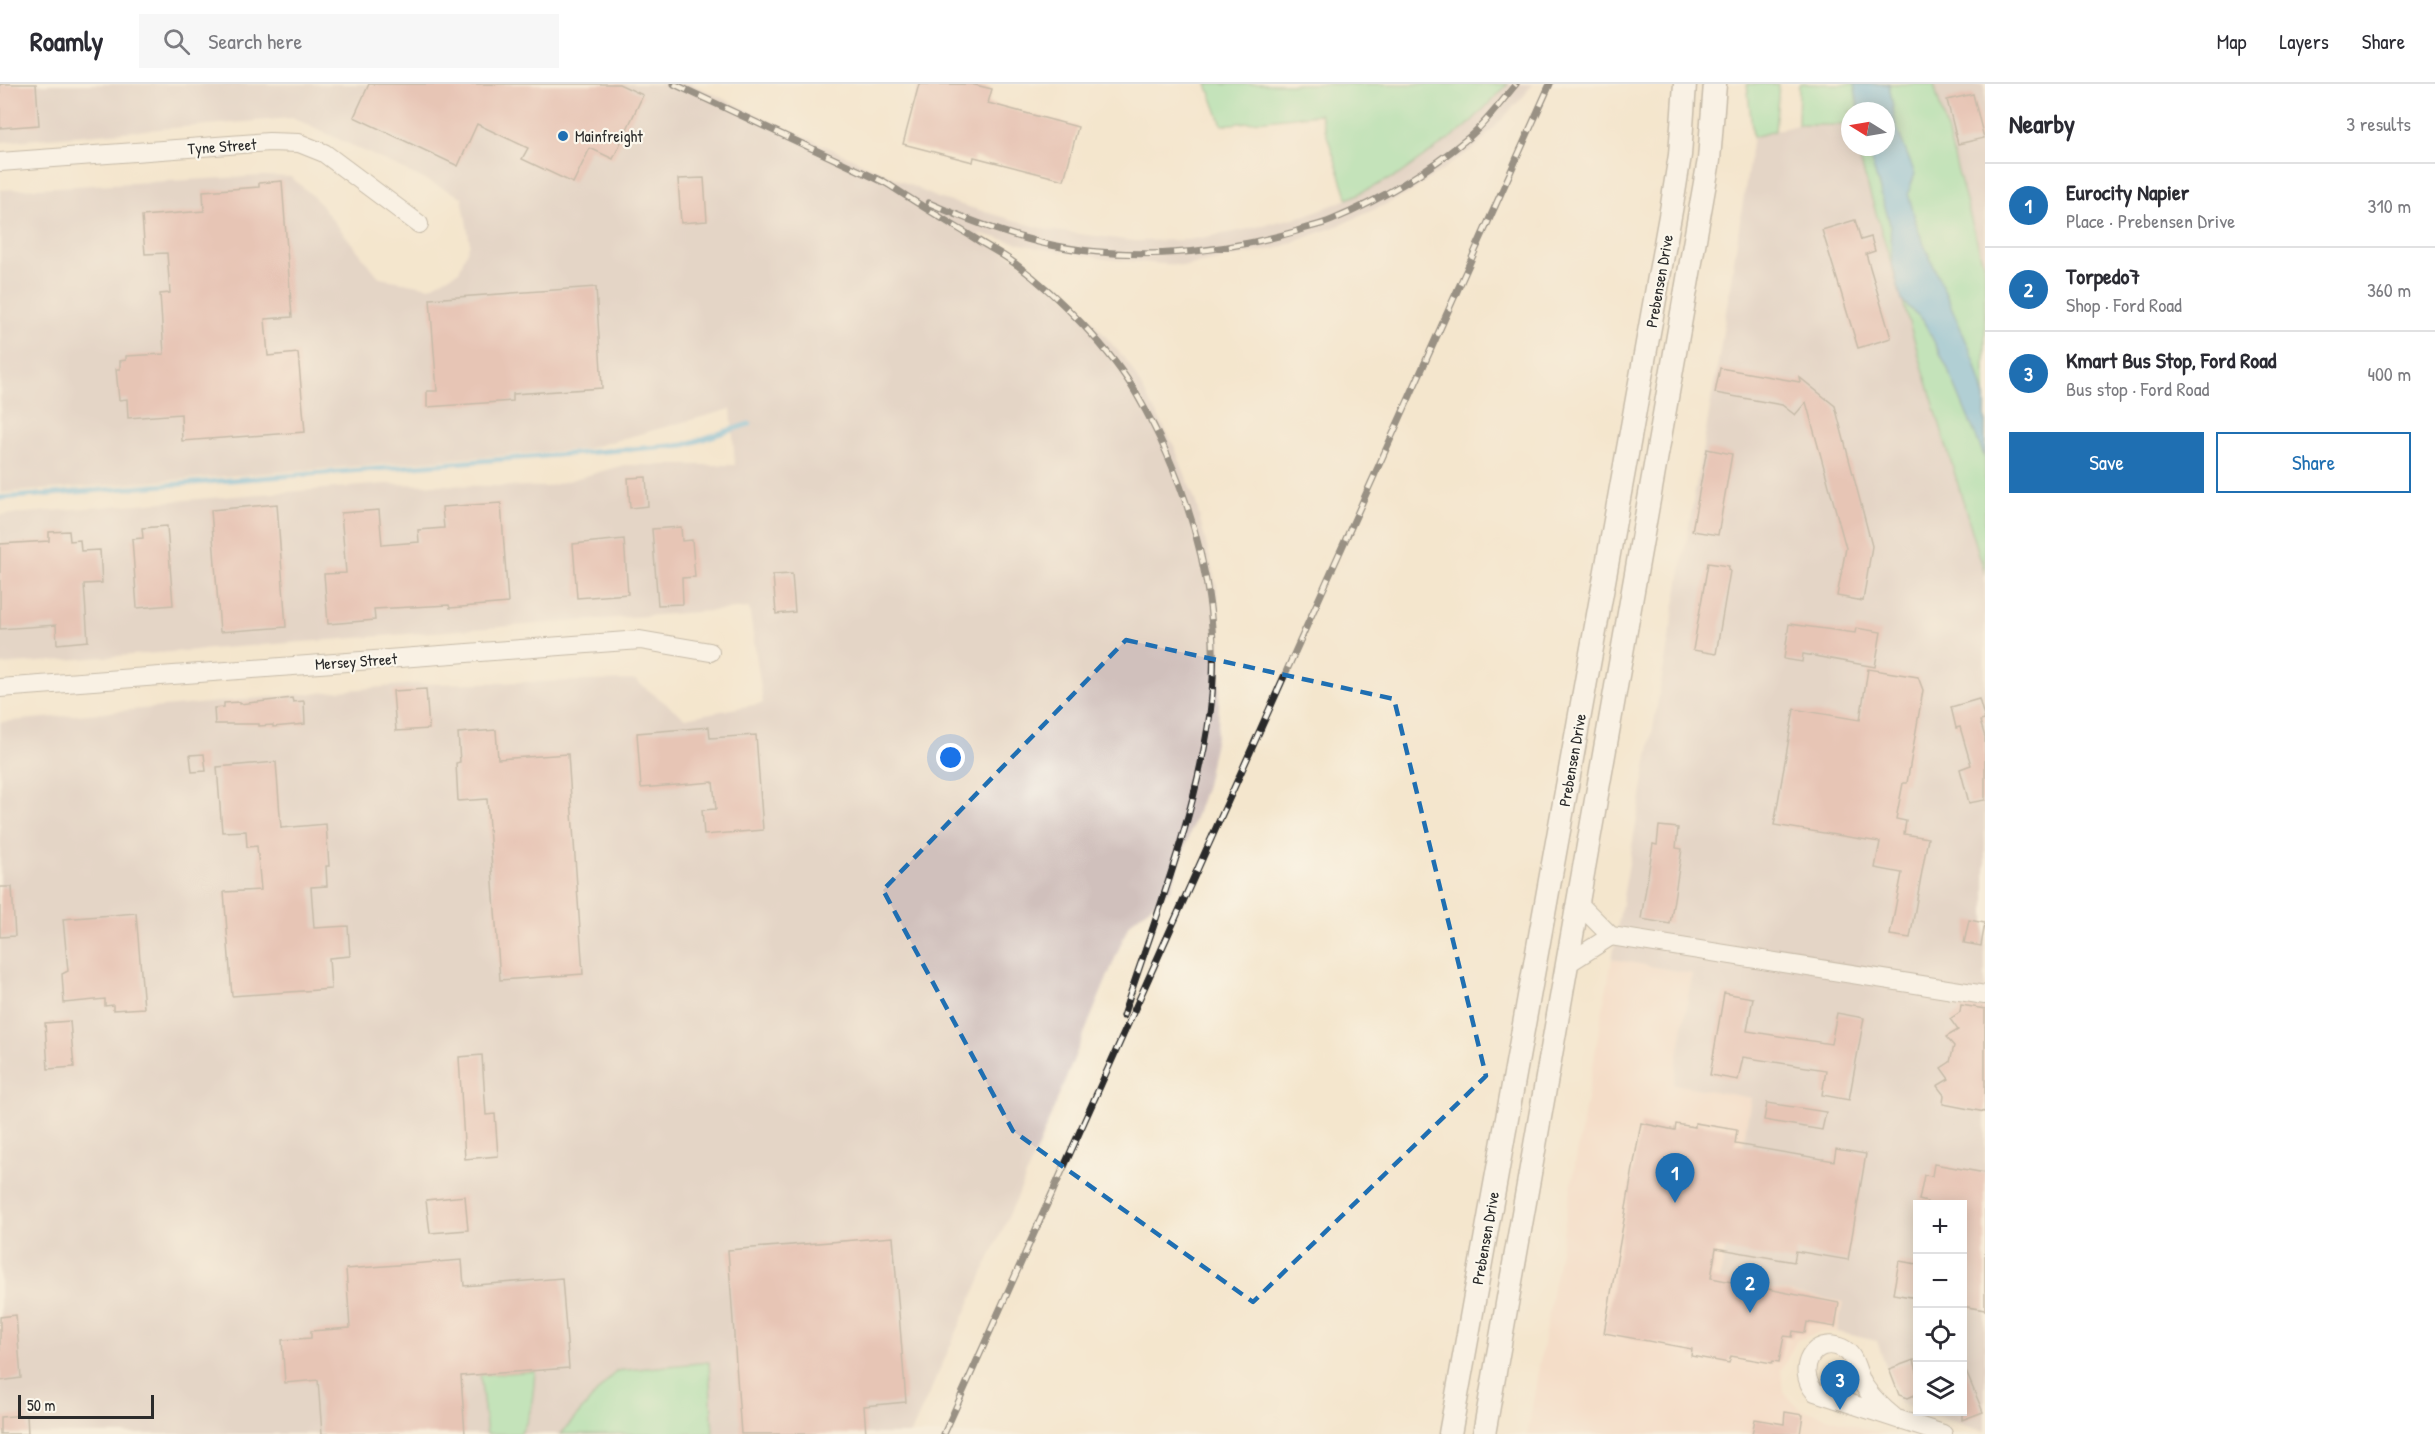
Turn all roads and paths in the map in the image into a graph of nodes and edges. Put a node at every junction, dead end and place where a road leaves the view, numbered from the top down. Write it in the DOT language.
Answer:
graph roads {
  1 [pos="1685,84"];
  2 [pos="1715,84"];
  3 [pos="0,162"];
  4 [pos="419,224"];
  5 [pos="710,652"];
  6 [pos="0,688"];
  7 [pos="1578,903"];
  8 [pos="1611,936"];
  9 [pos="1567,964"];
  10 [pos="1985,995"];
  11 [pos="1856,1367"];
  12 [pos="1832,1397"];
  13 [pos="1894,1417"];
  14 [pos="1450,1434"];
  15 [pos="1484,1434"];
  16 [pos="1943,1434"];
  1 -- 14 [label="main road, Prebensen Drive"];
  2 -- 7 [label="main road, Prebensen Drive"];
  3 -- 4 [label="street, Tyne Street"];
  5 -- 6 [label="street, Mersey Street"];
  7 -- 8 [label="street"];
  7 -- 9 [label="main road, Prebensen Drive"];
  8 -- 9 [label="street"];
  8 -- 10 [label="street"];
  9 -- 15 [label="main road, Prebensen Drive"];
  11 -- 12 [label="street"];
  11 -- 12 [label="street"];
  11 -- 13 [label="street"];
  12 -- 13 [label="street"];
  13 -- 16 [label="street"];
}
